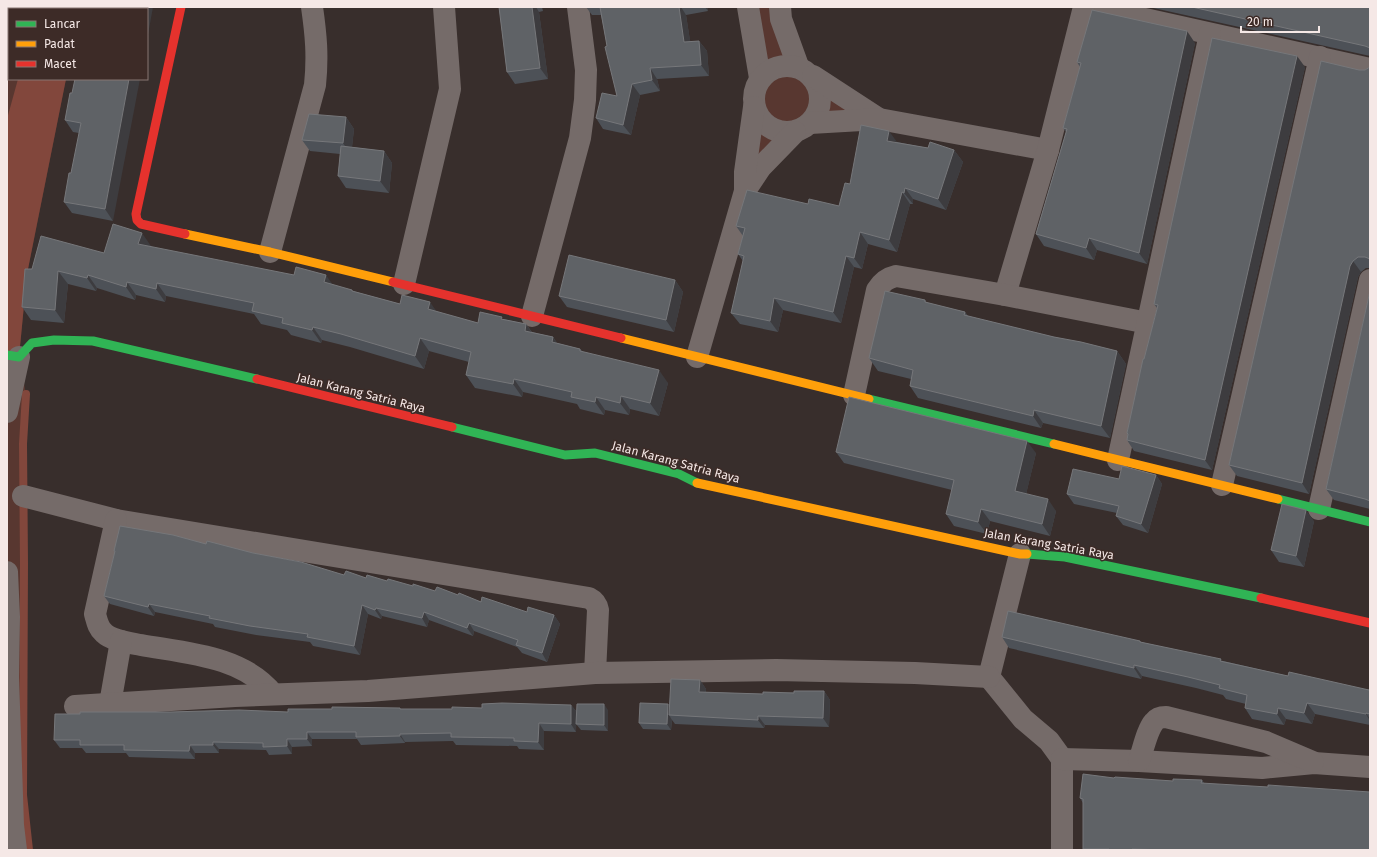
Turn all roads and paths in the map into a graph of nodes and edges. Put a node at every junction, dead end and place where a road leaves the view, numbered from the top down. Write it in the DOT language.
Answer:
graph roads {
  1 [pos="181,7"];
  2 [pos="312,7"];
  3 [pos="444,7"];
  4 [pos="578,7"];
  5 [pos="748,7"];
  6 [pos="780,7"];
  7 [pos="1084,7"];
  8 [pos="1091,7"];
  9 [pos="1210,34"];
  10 [pos="1320,58"];
  11 [pos="1370,69"];
  12 [pos="805,71"];
  13 [pos="760,78"];
  14 [pos="754,107"];
  15 [pos="879,119"];
  16 [pos="803,127"];
  17 [pos="1048,150"];
  18 [pos="745,191"];
  19 [pos="270,252"];
  20 [pos="1370,280"];
  21 [pos="404,284"];
  22 [pos="1005,295"];
  23 [pos="532,316"];
  24 [pos="1148,323"];
  25 [pos="13,356"];
  26 [pos="697,356"];
  27 [pos="854,395"];
  28 [pos="7,412"];
  29 [pos="1118,460"];
  30 [pos="1222,485"];
  31 [pos="23,496"];
  32 [pos="1319,509"];
  33 [pos="116,520"];
  34 [pos="1370,522"];
  35 [pos="1020,554"];
  36 [pos="7,572"];
  37 [pos="1370,623"];
  38 [pos="121,641"];
  39 [pos="595,673"];
  40 [pos="989,677"];
  41 [pos="273,694"];
  42 [pos="110,704"];
  43 [pos="75,706"];
  44 [pos="1062,759"];
  45 [pos="1140,761"];
  46 [pos="1314,763"];
  47 [pos="1370,767"];
  48 [pos="16,850"];
  49 [pos="1062,850"];
  1 -- 19 [label="street"];
  2 -- 19 [label="street"];
  3 -- 21 [label="street"];
  4 -- 23 [label="street"];
  5 -- 13 [label="street"];
  6 -- 12 [label="street"];
  7 -- 17 [label="street"];
  8 -- 9 [label="street"];
  9 -- 10 [label="street"];
  9 -- 24 [label="street"];
  10 -- 11 [label="street"];
  10 -- 30 [label="street"];
  12 -- 13 [label="street"];
  12 -- 15 [label="street"];
  12 -- 16 [label="street"];
  13 -- 14 [label="street"];
  14 -- 16 [label="street"];
  14 -- 18 [label="street"];
  15 -- 16 [label="street"];
  15 -- 17 [label="street"];
  16 -- 18 [label="street"];
  17 -- 22 [label="street"];
  18 -- 26 [label="street"];
  19 -- 21 [label="street"];
  20 -- 32 [label="street"];
  21 -- 23 [label="street"];
  22 -- 24 [label="street"];
  22 -- 27 [label="street"];
  23 -- 26 [label="street"];
  24 -- 29 [label="street"];
  25 -- 28 [label="street"];
  25 -- 35 [label="street, Jalan Karang Satria Raya"];
  26 -- 27 [label="street"];
  27 -- 29 [label="street"];
  29 -- 30 [label="street"];
  30 -- 32 [label="street"];
  31 -- 33 [label="street"];
  32 -- 34 [label="street"];
  33 -- 38 [label="street"];
  33 -- 39 [label="street"];
  35 -- 37 [label="street, Jalan Karang Satria Raya"];
  35 -- 40 [label="street"];
  36 -- 48 [label="street"];
  38 -- 41 [label="street"];
  38 -- 42 [label="street"];
  39 -- 40 [label="street"];
  39 -- 41 [label="street"];
  40 -- 44 [label="street"];
  41 -- 42 [label="street"];
  42 -- 43 [label="street"];
  44 -- 45 [label="street"];
  44 -- 49 [label="street"];
  45 -- 46 [label="street"];
  45 -- 46 [label="street"];
  46 -- 47 [label="street"];
}
